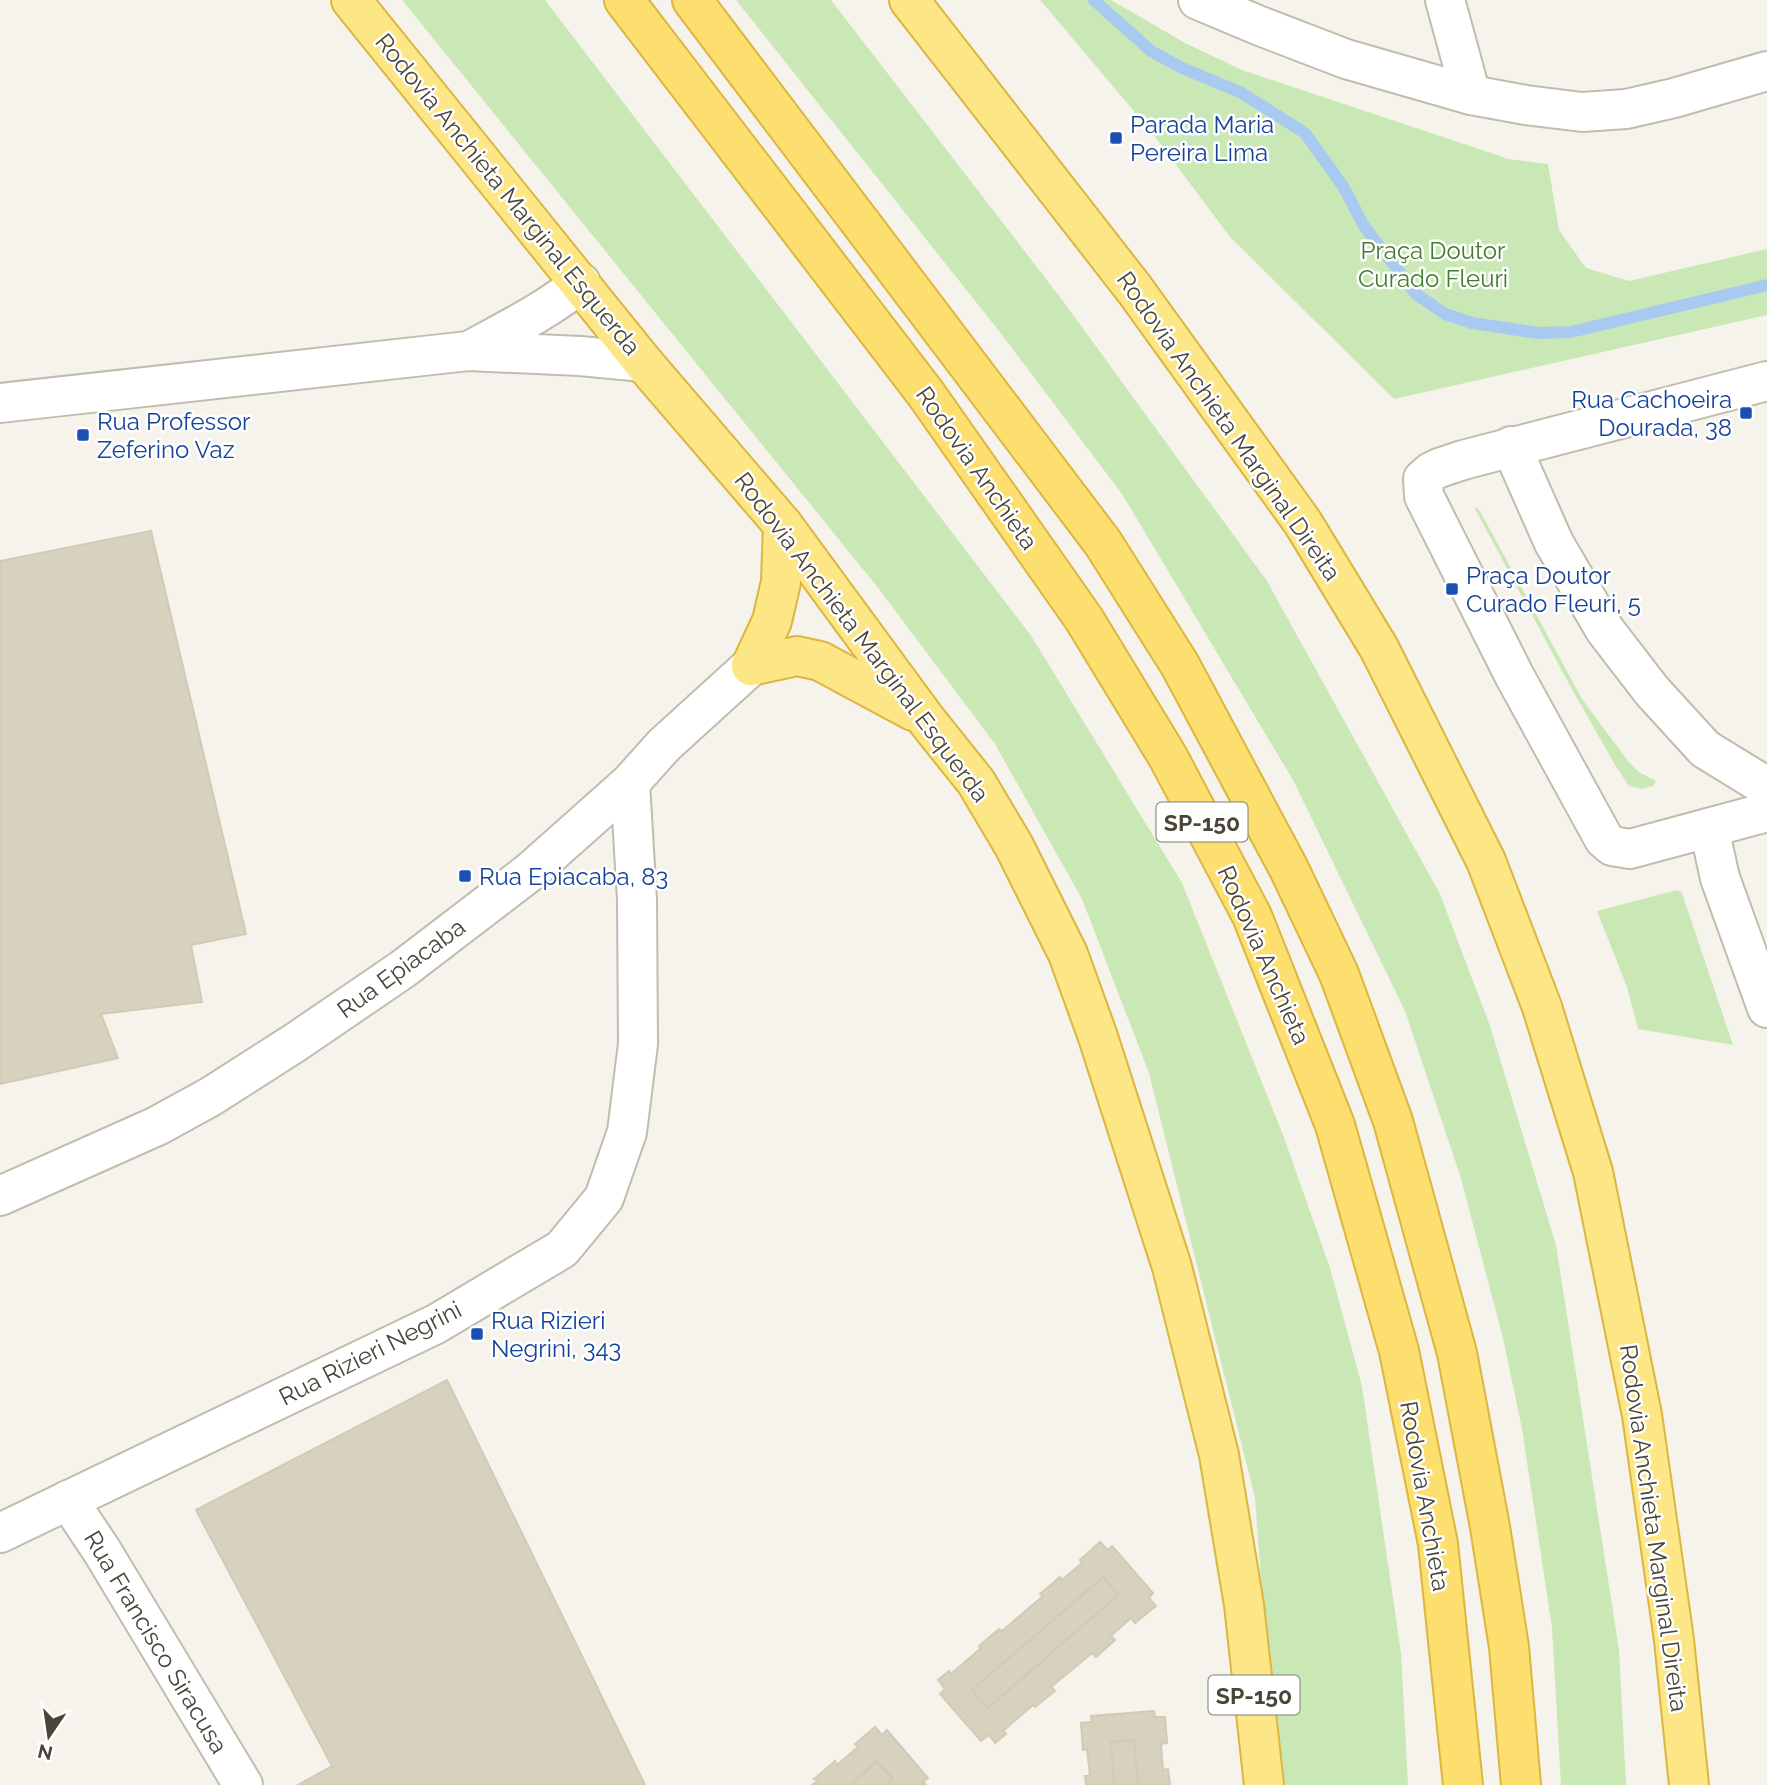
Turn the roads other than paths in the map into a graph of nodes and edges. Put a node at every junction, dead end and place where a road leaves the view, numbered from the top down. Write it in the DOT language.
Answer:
graph roads {
  1 [pos="351,0"];
  2 [pos="624,0"];
  3 [pos="692,0"];
  4 [pos="909,0"];
  5 [pos="1198,0"];
  6 [pos="1445,0"];
  7 [pos="1767,71"];
  8 [pos="1471,95"];
  9 [pos="580,283"];
  10 [pos="468,351"];
  11 [pos="643,362"];
  12 [pos="1767,381"];
  13 [pos="0,402"];
  14 [pos="1511,446"];
  15 [pos="783,525"];
  16 [pos="751,666"];
  17 [pos="923,717"];
  18 [pos="630,783"];
  19 [pos="1767,787"];
  20 [pos="1767,812"];
  21 [pos="1709,828"];
  22 [pos="1767,1008"];
  23 [pos="0,1196"];
  24 [pos="68,1500"];
  25 [pos="0,1533"];
  26 [pos="243,1785"];
  27 [pos="1264,1785"];
  28 [pos="1463,1785"];
  29 [pos="1521,1785"];
  30 [pos="1689,1785"];
  1 -- 9 [label="highway, Rodovia Anchieta Marginal Esquerda / SP-150"];
  2 -- 28 [label="highway, Rodovia Anchieta / SP-150"];
  3 -- 29 [label="highway, SP-150"];
  4 -- 30 [label="highway, Rodovia Anchieta Marginal Direita"];
  5 -- 8 [label="street"];
  6 -- 8 [label="street"];
  7 -- 8 [label="street"];
  9 -- 10 [label="street"];
  9 -- 11 [label="highway, Rodovia Anchieta Marginal Esquerda / SP-150"];
  10 -- 11 [label="street"];
  10 -- 13 [label="street"];
  11 -- 15 [label="highway, Rodovia Anchieta Marginal Esquerda / SP-150"];
  12 -- 14 [label="street"];
  14 -- 19 [label="street"];
  14 -- 21 [label="street"];
  15 -- 16 [label="highway"];
  15 -- 17 [label="highway, Rodovia Anchieta Marginal Esquerda / SP-150"];
  16 -- 17 [label="highway"];
  16 -- 18 [label="street, Rua Epiacaba"];
  17 -- 27 [label="highway, Rodovia Anchieta Marginal Esquerda / SP-150"];
  18 -- 23 [label="street, Rua Epiacaba"];
  18 -- 24 [label="street, Rua Rizieri Negrini"];
  20 -- 21 [label="street"];
  21 -- 22 [label="street"];
  24 -- 25 [label="street, Rua Rizieri Negrini"];
  24 -- 26 [label="street, Rua Francisco Siracusa"];
}
